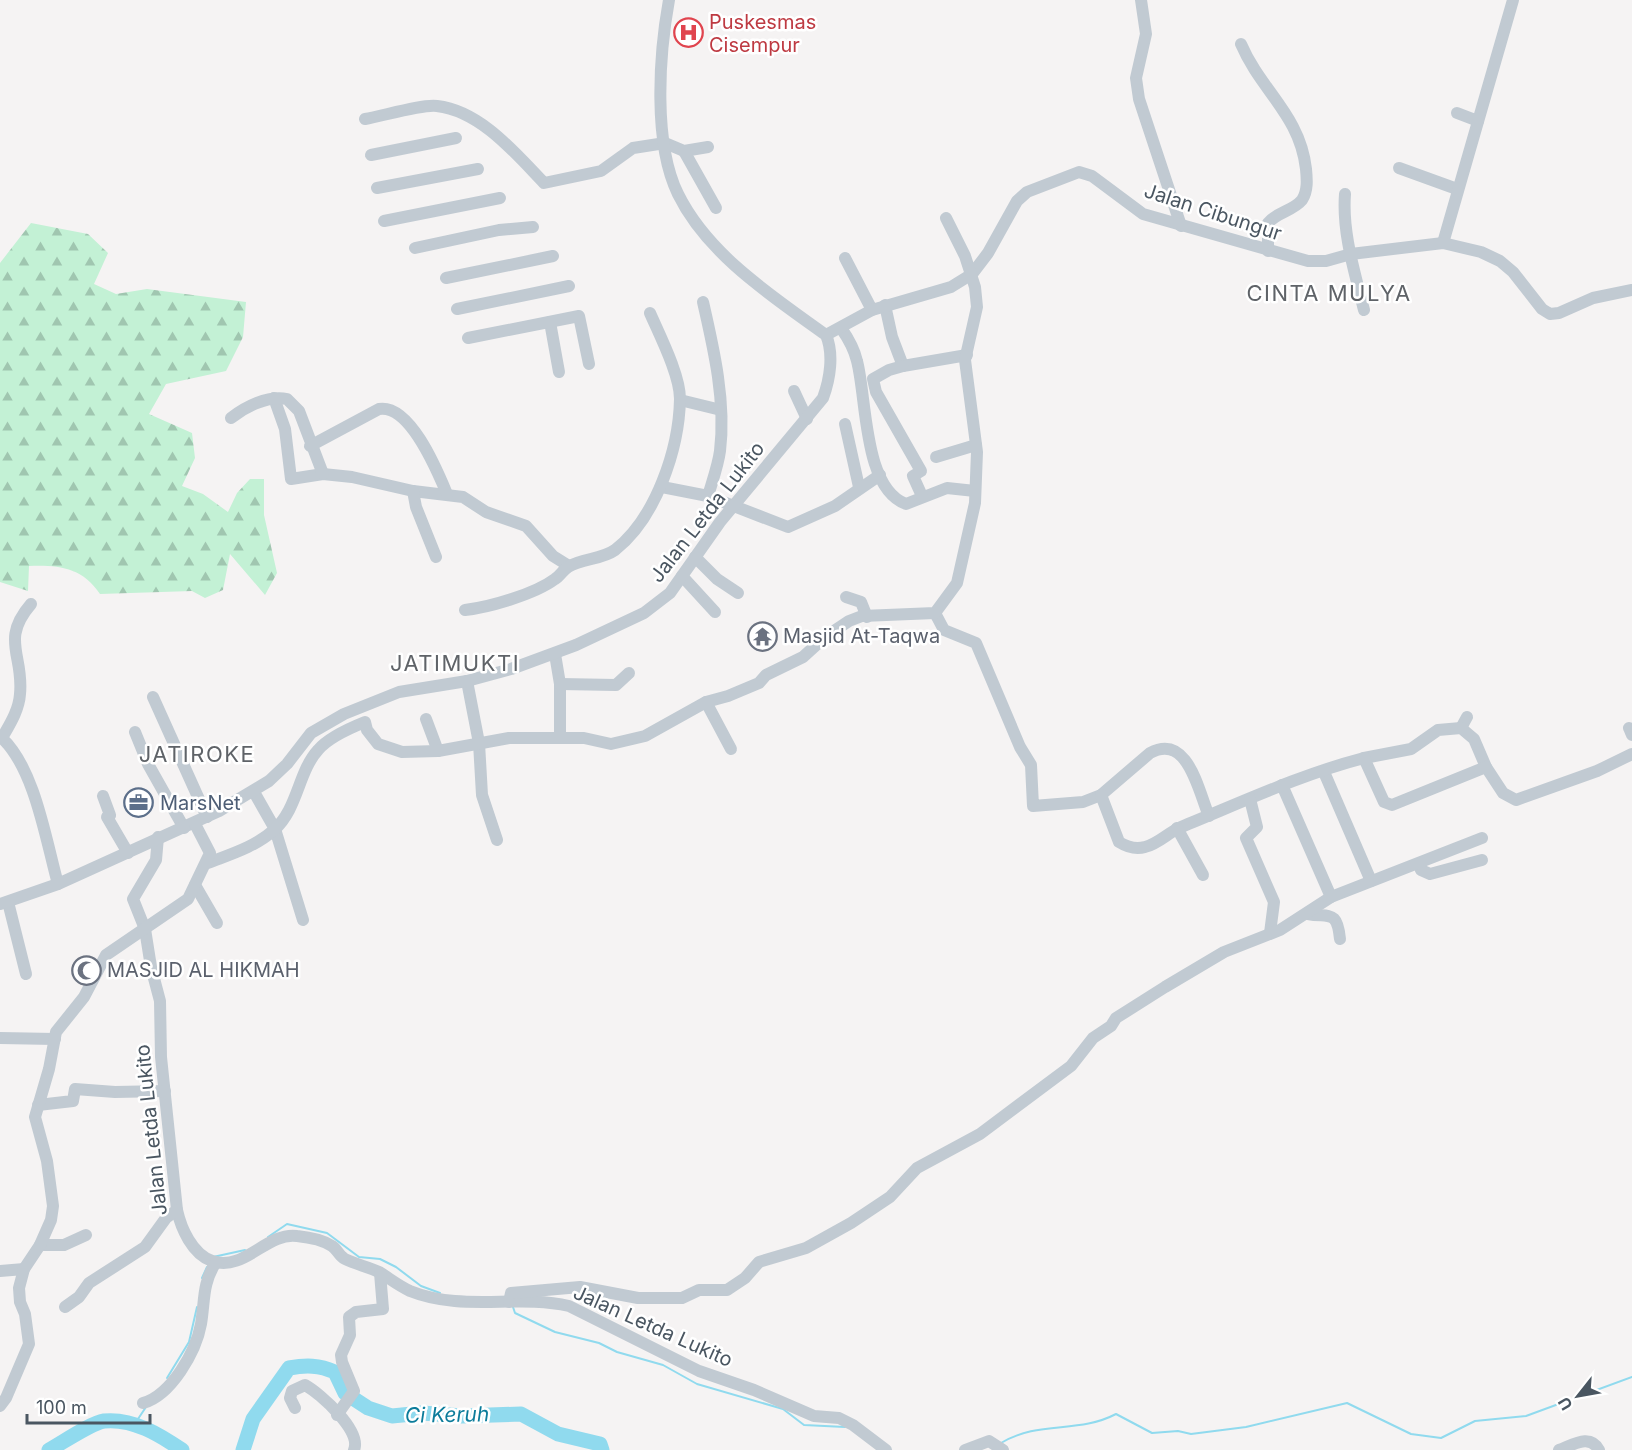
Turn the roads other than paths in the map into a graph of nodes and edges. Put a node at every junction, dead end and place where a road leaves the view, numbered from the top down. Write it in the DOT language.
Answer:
graph roads {
  1 [pos="669,0"];
  2 [pos="1141,0"];
  3 [pos="1513,0"];
  4 [pos="1241,44"];
  5 [pos="1457,113"];
  6 [pos="365,119"];
  7 [pos="1478,121"];
  8 [pos="456,138"];
  9 [pos="665,144"];
  10 [pos="708,147"];
  11 [pos="684,150"];
  12 [pos="371,155"];
  13 [pos="1399,168"];
  14 [pos="478,169"];
  15 [pos="377,188"];
  16 [pos="1457,189"];
  17 [pos="1345,194"];
  18 [pos="500,198"];
  19 [pos="716,208"];
  20 [pos="946,218"];
  21 [pos="384,221"];
  22 [pos="1180,226"];
  23 [pos="533,227"];
  24 [pos="516,230"];
  25 [pos="1443,243"];
  26 [pos="1268,251"];
  27 [pos="1351,254"];
  28 [pos="553,256"];
  29 [pos="845,258"];
  30 [pos="972,274"];
  31 [pos="446,278"];
  32 [pos="569,286"];
  33 [pos="1632,290"];
  34 [pos="703,302"];
  35 [pos="885,305"];
  36 [pos="457,309"];
  37 [pos="872,310"];
  38 [pos="1364,310"];
  39 [pos="650,314"];
  40 [pos="550,322"];
  41 [pos="841,328"];
  42 [pos="825,335"];
  43 [pos="468,338"];
  44 [pos="967,355"];
  45 [pos="589,364"];
  46 [pos="903,366"];
  47 [pos="560,372"];
  48 [pos="794,391"];
  49 [pos="274,398"];
  50 [pos="680,400"];
  51 [pos="721,410"];
  52 [pos="231,418"];
  53 [pos="807,419"];
  54 [pos="845,424"];
  55 [pos="976,445"];
  56 [pos="310,446"];
  57 [pos="936,457"];
  58 [pos="323,474"];
  59 [pos="880,475"];
  60 [pos="662,487"];
  61 [pos="859,487"];
  62 [pos="413,490"];
  63 [pos="975,491"];
  64 [pos="447,494"];
  65 [pos="708,496"];
  66 [pos="922,496"];
  67 [pos="732,506"];
  68 [pos="436,557"];
  69 [pos="695,557"];
  70 [pos="569,566"];
  71 [pos="682,576"];
  72 [pos="738,593"];
  73 [pos="846,597"];
  74 [pos="31,604"];
  75 [pos="465,610"];
  76 [pos="716,612"];
  77 [pos="935,613"];
  78 [pos="867,617"];
  79 [pos="555,654"];
  80 [pos="629,673"];
  81 [pos="467,681"];
  82 [pos="560,684"];
  83 [pos="153,697"];
  84 [pos="706,702"];
  85 [pos="357,709"];
  86 [pos="426,719"];
  87 [pos="365,722"];
  88 [pos="135,732"];
  89 [pos="1,738"];
  90 [pos="560,738"];
  91 [pos="478,743"];
  92 [pos="731,749"];
  93 [pos="438,751"];
  94 [pos="1632,754"];
  95 [pos="1364,758"];
  96 [pos="1486,767"];
  97 [pos="1324,772"];
  98 [pos="1282,785"];
  99 [pos="254,792"];
  100 [pos="1101,795"];
  101 [pos="103,796"];
  102 [pos="1250,799"];
  103 [pos="1209,816"];
  104 [pos="195,823"];
  105 [pos="1178,828"];
  106 [pos="275,829"];
  107 [pos="158,837"];
  108 [pos="1482,838"];
  109 [pos="496,840"];
  110 [pos="128,853"];
  111 [pos="1482,860"];
  112 [pos="208,863"];
  113 [pos="1419,864"];
  114 [pos="1203,875"];
  115 [pos="1371,881"];
  116 [pos="58,884"];
  117 [pos="195,885"];
  118 [pos="1330,897"];
  119 [pos="4,903"];
  120 [pos="1308,914"];
  121 [pos="303,920"];
  122 [pos="217,923"];
  123 [pos="145,929"];
  124 [pos="1270,933"];
  125 [pos="1341,939"];
  126 [pos="26,974"];
  127 [pos="0,1038"];
  128 [pos="54,1040"];
  129 [pos="165,1091"];
  130 [pos="38,1105"];
  131 [pos="177,1210"];
  132 [pos="86,1235"];
  133 [pos="40,1245"];
  134 [pos="213,1261"];
  135 [pos="24,1269"];
  136 [pos="0,1271"];
  137 [pos="380,1273"];
  138 [pos="511,1300"];
  139 [pos="64,1307"];
  140 [pos="148,1402"];
  141 [pos="0,1406"];
  142 [pos="295,1408"];
  143 [pos="337,1415"];
  144 [pos="999,1447"];
  145 [pos="354,1450"];
  146 [pos="886,1450"];
  147 [pos="964,1450"];
  148 [pos="1559,1450"];
  149 [pos="1599,1450"];
  1 -- 9 [label="street"];
  2 -- 22 [label="street"];
  3 -- 7 [label="street"];
  4 -- 26 [label="street"];
  5 -- 7 [label="street"];
  6 -- 9 [label="street"];
  7 -- 16 [label="street"];
  8 -- 12 [label="street"];
  9 -- 11 [label="street"];
  9 -- 42 [label="street"];
  10 -- 11 [label="street"];
  11 -- 19 [label="street"];
  13 -- 16 [label="street"];
  14 -- 15 [label="street"];
  16 -- 25 [label="street"];
  17 -- 27 [label="street"];
  18 -- 21 [label="street"];
  20 -- 30 [label="street"];
  22 -- 26 [label="street, Jalan Cibungur"];
  22 -- 30 [label="street, Jalan Cibungur"];
  23 -- 24 [label="street"];
  24 -- 24 [label="street"];
  25 -- 27 [label="street, Jalan Cibungur"];
  25 -- 33 [label="street"];
  26 -- 27 [label="street, Jalan Cibungur"];
  27 -- 38 [label="street"];
  28 -- 31 [label="street"];
  29 -- 37 [label="street"];
  30 -- 35 [label="street, Jalan Cibungur"];
  30 -- 44 [label="street"];
  32 -- 36 [label="street"];
  34 -- 51 [label="street"];
  35 -- 37 [label="street, Jalan Cibungur"];
  35 -- 46 [label="street"];
  37 -- 41 [label="street, Jalan Cibungur"];
  39 -- 50 [label="street"];
  40 -- 43 [label="street"];
  40 -- 45 [label="street"];
  40 -- 47 [label="street"];
  41 -- 42 [label="street, Jalan Cibungur"];
  41 -- 59 [label="street"];
  42 -- 53 [label="street, Jalan Letda Lukito"];
  44 -- 46 [label="street"];
  44 -- 55 [label="street"];
  46 -- 66 [label="street"];
  48 -- 53 [label="street"];
  49 -- 52 [label="street"];
  49 -- 56 [label="street"];
  49 -- 58 [label="street"];
  50 -- 51 [label="street"];
  50 -- 60 [label="street"];
  51 -- 65 [label="street"];
  53 -- 67 [label="street, Jalan Letda Lukito"];
  54 -- 61 [label="street"];
  55 -- 57 [label="street"];
  55 -- 63 [label="street"];
  56 -- 58 [label="street"];
  56 -- 64 [label="street"];
  58 -- 62 [label="street"];
  59 -- 61 [label="street"];
  59 -- 66 [label="street"];
  60 -- 65 [label="street"];
  60 -- 70 [label="street"];
  61 -- 67 [label="street"];
  62 -- 64 [label="street"];
  62 -- 68 [label="street"];
  63 -- 66 [label="street"];
  63 -- 77 [label="street"];
  64 -- 70 [label="street"];
  65 -- 67 [label="street"];
  67 -- 69 [label="street, Jalan Letda Lukito"];
  69 -- 71 [label="street, Jalan Letda Lukito"];
  69 -- 72 [label="street"];
  70 -- 75 [label="street"];
  71 -- 76 [label="street"];
  71 -- 79 [label="street, Jalan Letda Lukito"];
  73 -- 78 [label="street"];
  74 -- 89 [label="street"];
  77 -- 78 [label="street"];
  77 -- 100 [label="street"];
  78 -- 84 [label="street"];
  79 -- 81 [label="street, Jalan Letda Lukito"];
  79 -- 82 [label="street"];
  80 -- 82 [label="street"];
  81 -- 85 [label="street, Jalan Letda Lukito"];
  81 -- 91 [label="street"];
  82 -- 90 [label="street"];
  83 -- 104 [label="street"];
  84 -- 90 [label="street"];
  84 -- 92 [label="street"];
  85 -- 87 [label="street"];
  85 -- 99 [label="street, Jalan Letda Lukito"];
  86 -- 93 [label="street"];
  87 -- 93 [label="street"];
  87 -- 106 [label="street"];
  88 -- 104 [label="street"];
  89 -- 116 [label="street"];
  90 -- 91 [label="street"];
  91 -- 93 [label="street"];
  91 -- 109 [label="street"];
  94 -- 96 [label="street"];
  95 -- 96 [label="street"];
  95 -- 96 [label="street"];
  95 -- 97 [label="street"];
  97 -- 98 [label="street"];
  97 -- 115 [label="street"];
  98 -- 102 [label="street"];
  98 -- 118 [label="street"];
  99 -- 104 [label="street, Jalan Letda Lukito"];
  99 -- 106 [label="street"];
  100 -- 103 [label="street"];
  100 -- 105 [label="street"];
  101 -- 110 [label="street"];
  102 -- 103 [label="street"];
  102 -- 124 [label="street"];
  103 -- 105 [label="street"];
  104 -- 107 [label="street, Jalan Letda Lukito"];
  104 -- 112 [label="street"];
  105 -- 114 [label="street"];
  106 -- 112 [label="street"];
  106 -- 121 [label="street"];
  107 -- 110 [label="street, Jalan Letda Lukito"];
  107 -- 123 [label="street, Jalan Letda Lukito"];
  108 -- 113 [label="street"];
  110 -- 116 [label="street, Jalan Letda Lukito"];
  111 -- 113 [label="street"];
  112 -- 117 [label="street"];
  113 -- 115 [label="street"];
  115 -- 118 [label="street"];
  116 -- 119 [label="street, Jalan Letda Lukito"];
  117 -- 122 [label="street"];
  117 -- 123 [label="street"];
  118 -- 120 [label="street"];
  119 -- 126 [label="street"];
  120 -- 124 [label="street"];
  120 -- 125 [label="street"];
  123 -- 128 [label="street"];
  123 -- 129 [label="street, Jalan Letda Lukito"];
  124 -- 138 [label="street"];
  127 -- 128 [label="street"];
  128 -- 130 [label="street"];
  129 -- 130 [label="street"];
  129 -- 131 [label="street, Jalan Letda Lukito"];
  130 -- 133 [label="street"];
  131 -- 134 [label="street, Jalan Letda Lukito"];
  131 -- 139 [label="street"];
  132 -- 133 [label="street"];
  133 -- 135 [label="street"];
  134 -- 137 [label="street, Jalan Letda Lukito"];
  134 -- 140 [label="street"];
  135 -- 136 [label="street"];
  135 -- 141 [label="street"];
  137 -- 138 [label="street, Jalan Letda Lukito"];
  137 -- 143 [label="street"];
  138 -- 146 [label="street, Jalan Letda Lukito"];
  142 -- 143 [label="street"];
  143 -- 145 [label="street"];
  144 -- 147 [label="street"];
  148 -- 149 [label="street"];
}
